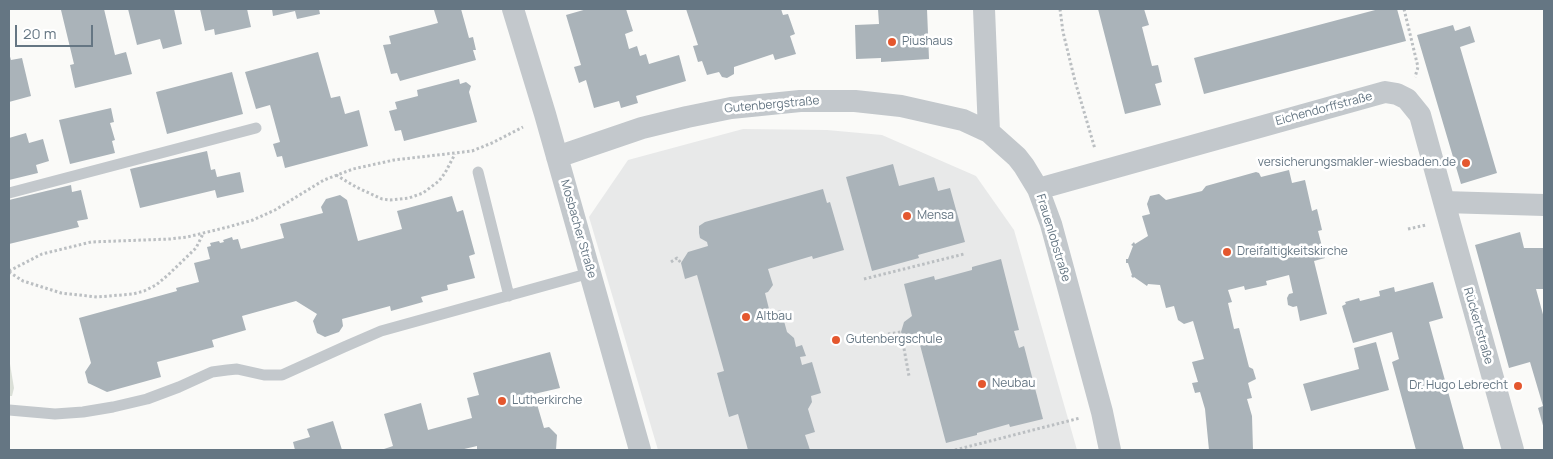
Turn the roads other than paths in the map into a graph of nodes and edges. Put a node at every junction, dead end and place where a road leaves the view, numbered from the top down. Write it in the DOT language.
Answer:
graph roads {
  1 [pos="513,9"];
  2 [pos="984,9"];
  3 [pos="256,128"];
  4 [pos="989,132"];
  5 [pos="557,157"];
  6 [pos="478,172"];
  7 [pos="1038,189"];
  8 [pos="9,193"];
  9 [pos="1444,202"];
  10 [pos="1544,205"];
  11 [pos="590,273"];
  12 [pos="510,296"];
  13 [pos="9,410"];
  14 [pos="640,450"];
  15 [pos="1110,450"];
  16 [pos="1513,450"];
  1 -- 5 [label="street, Mosbacher Straße"];
  2 -- 4 [label="street"];
  3 -- 8 [label="lane"];
  4 -- 5 [label="street, Gutenbergstraße"];
  4 -- 7 [label="street, Frauenlobstraße"];
  5 -- 11 [label="street, Mosbacher Straße"];
  6 -- 12 [label="lane"];
  7 -- 9 [label="street, Eichendorffstraße"];
  7 -- 15 [label="street, Frauenlobstraße"];
  9 -- 10 [label="street"];
  9 -- 16 [label="street, Rückertstraße"];
  11 -- 12 [label="lane"];
  11 -- 14 [label="street, Mosbacher Straße"];
  12 -- 13 [label="lane"];
}
